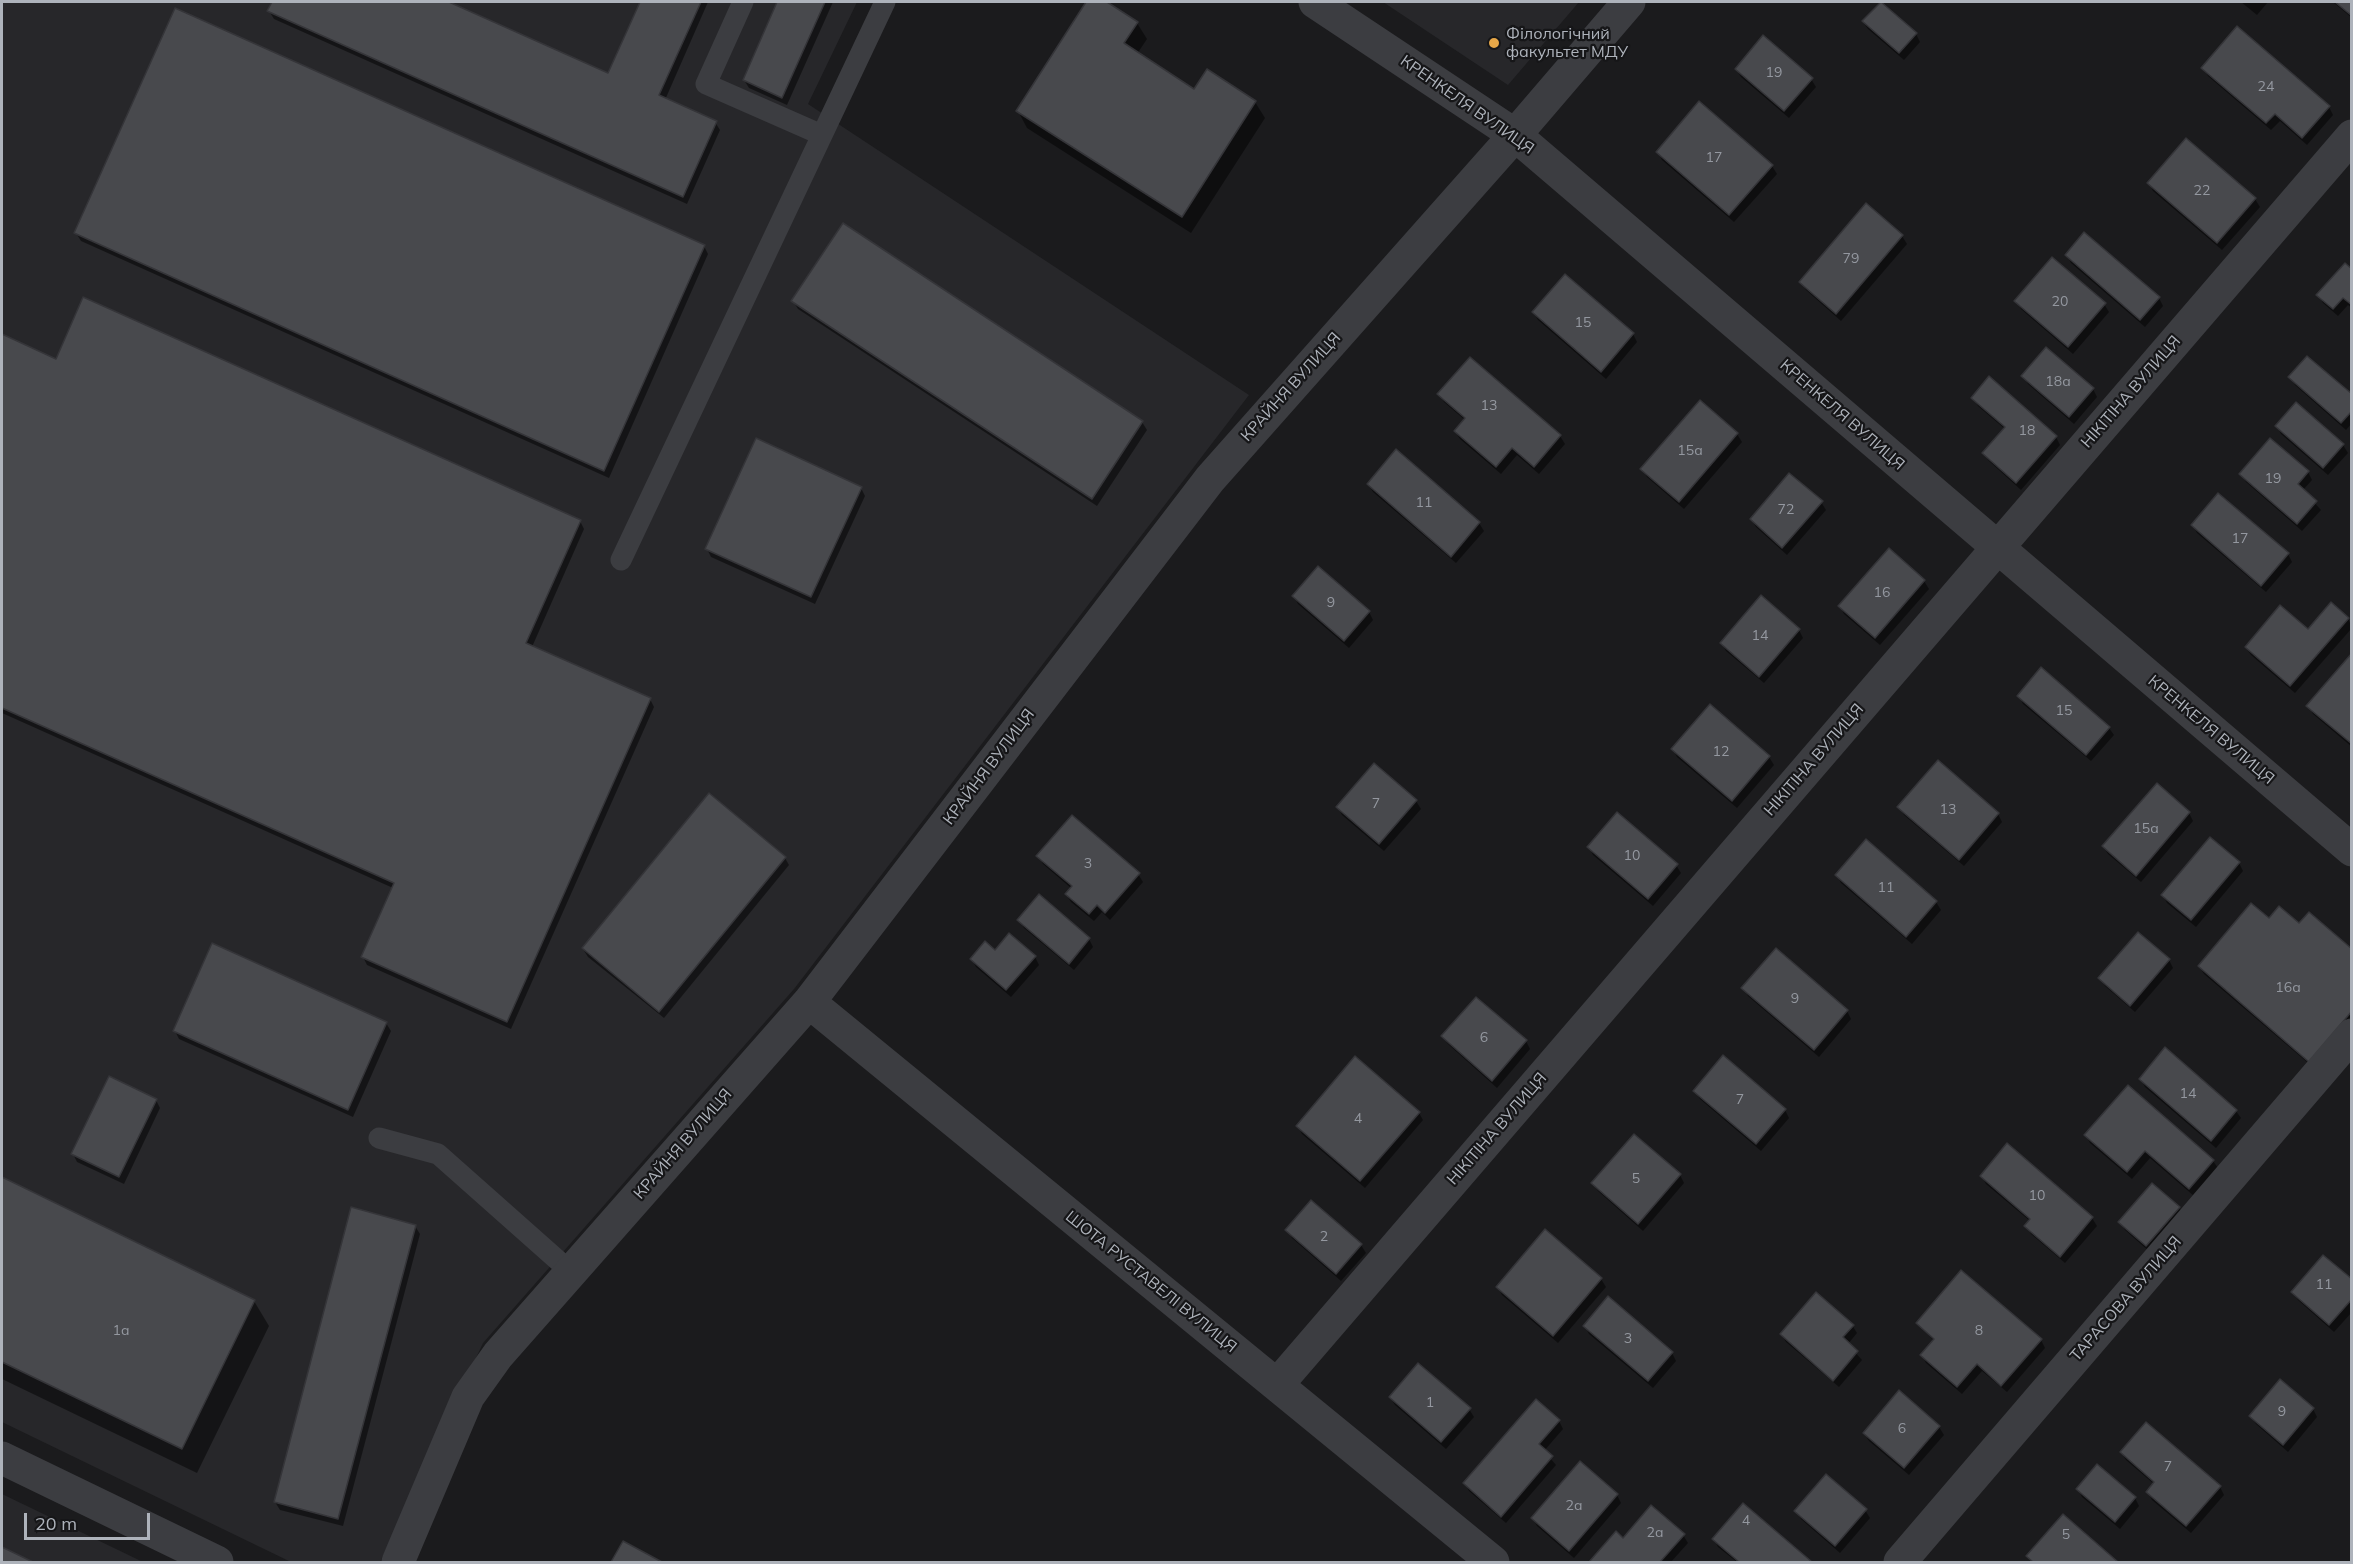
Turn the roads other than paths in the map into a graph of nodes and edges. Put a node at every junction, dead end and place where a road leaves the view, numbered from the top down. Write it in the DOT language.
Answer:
graph roads {
  1 [pos="743,2"];
  2 [pos="885,2"];
  3 [pos="1315,2"];
  4 [pos="1629,2"];
  5 [pos="822,135"];
  6 [pos="1515,135"];
  7 [pos="2352,136"];
  8 [pos="1997,548"];
  9 [pos="621,560"];
  10 [pos="2352,850"];
  11 [pos="809,1002"];
  12 [pos="2352,1035"];
  13 [pos="379,1138"];
  14 [pos="571,1272"];
  15 [pos="1277,1385"];
  16 [pos="2,1458"];
  17 [pos="217,1563"];
  18 [pos="398,1563"];
  19 [pos="1493,1563"];
  20 [pos="1900,1563"];
  1 -- 5 [label="lane"];
  2 -- 5 [label="lane"];
  3 -- 6 [label="street, КРЕНКЕЛЯ ВУЛИЦЯ"];
  4 -- 6 [label="street, КРАЙНЯ ВУЛИЦЯ"];
  5 -- 9 [label="lane"];
  6 -- 8 [label="street, КРЕНКЕЛЯ ВУЛИЦЯ"];
  6 -- 11 [label="street, КРАЙНЯ ВУЛИЦЯ"];
  7 -- 8 [label="street, НІКІТІНА ВУЛИЦЯ"];
  8 -- 10 [label="street, КРЕНКЕЛЯ ВУЛИЦЯ"];
  8 -- 15 [label="street, НІКІТІНА ВУЛИЦЯ"];
  11 -- 14 [label="street, КРАЙНЯ ВУЛИЦЯ"];
  11 -- 15 [label="street, ШОТА РУСТАВЕЛІ ВУЛИЦЯ"];
  12 -- 20 [label="street, ТАРАСОВА ВУЛИЦЯ"];
  13 -- 14 [label="lane"];
  14 -- 18 [label="street, КРАЙНЯ ВУЛИЦЯ"];
  15 -- 19 [label="street, ШОТА РУСТАВЕЛІ ВУЛИЦЯ"];
  16 -- 17 [label="street"];
}
